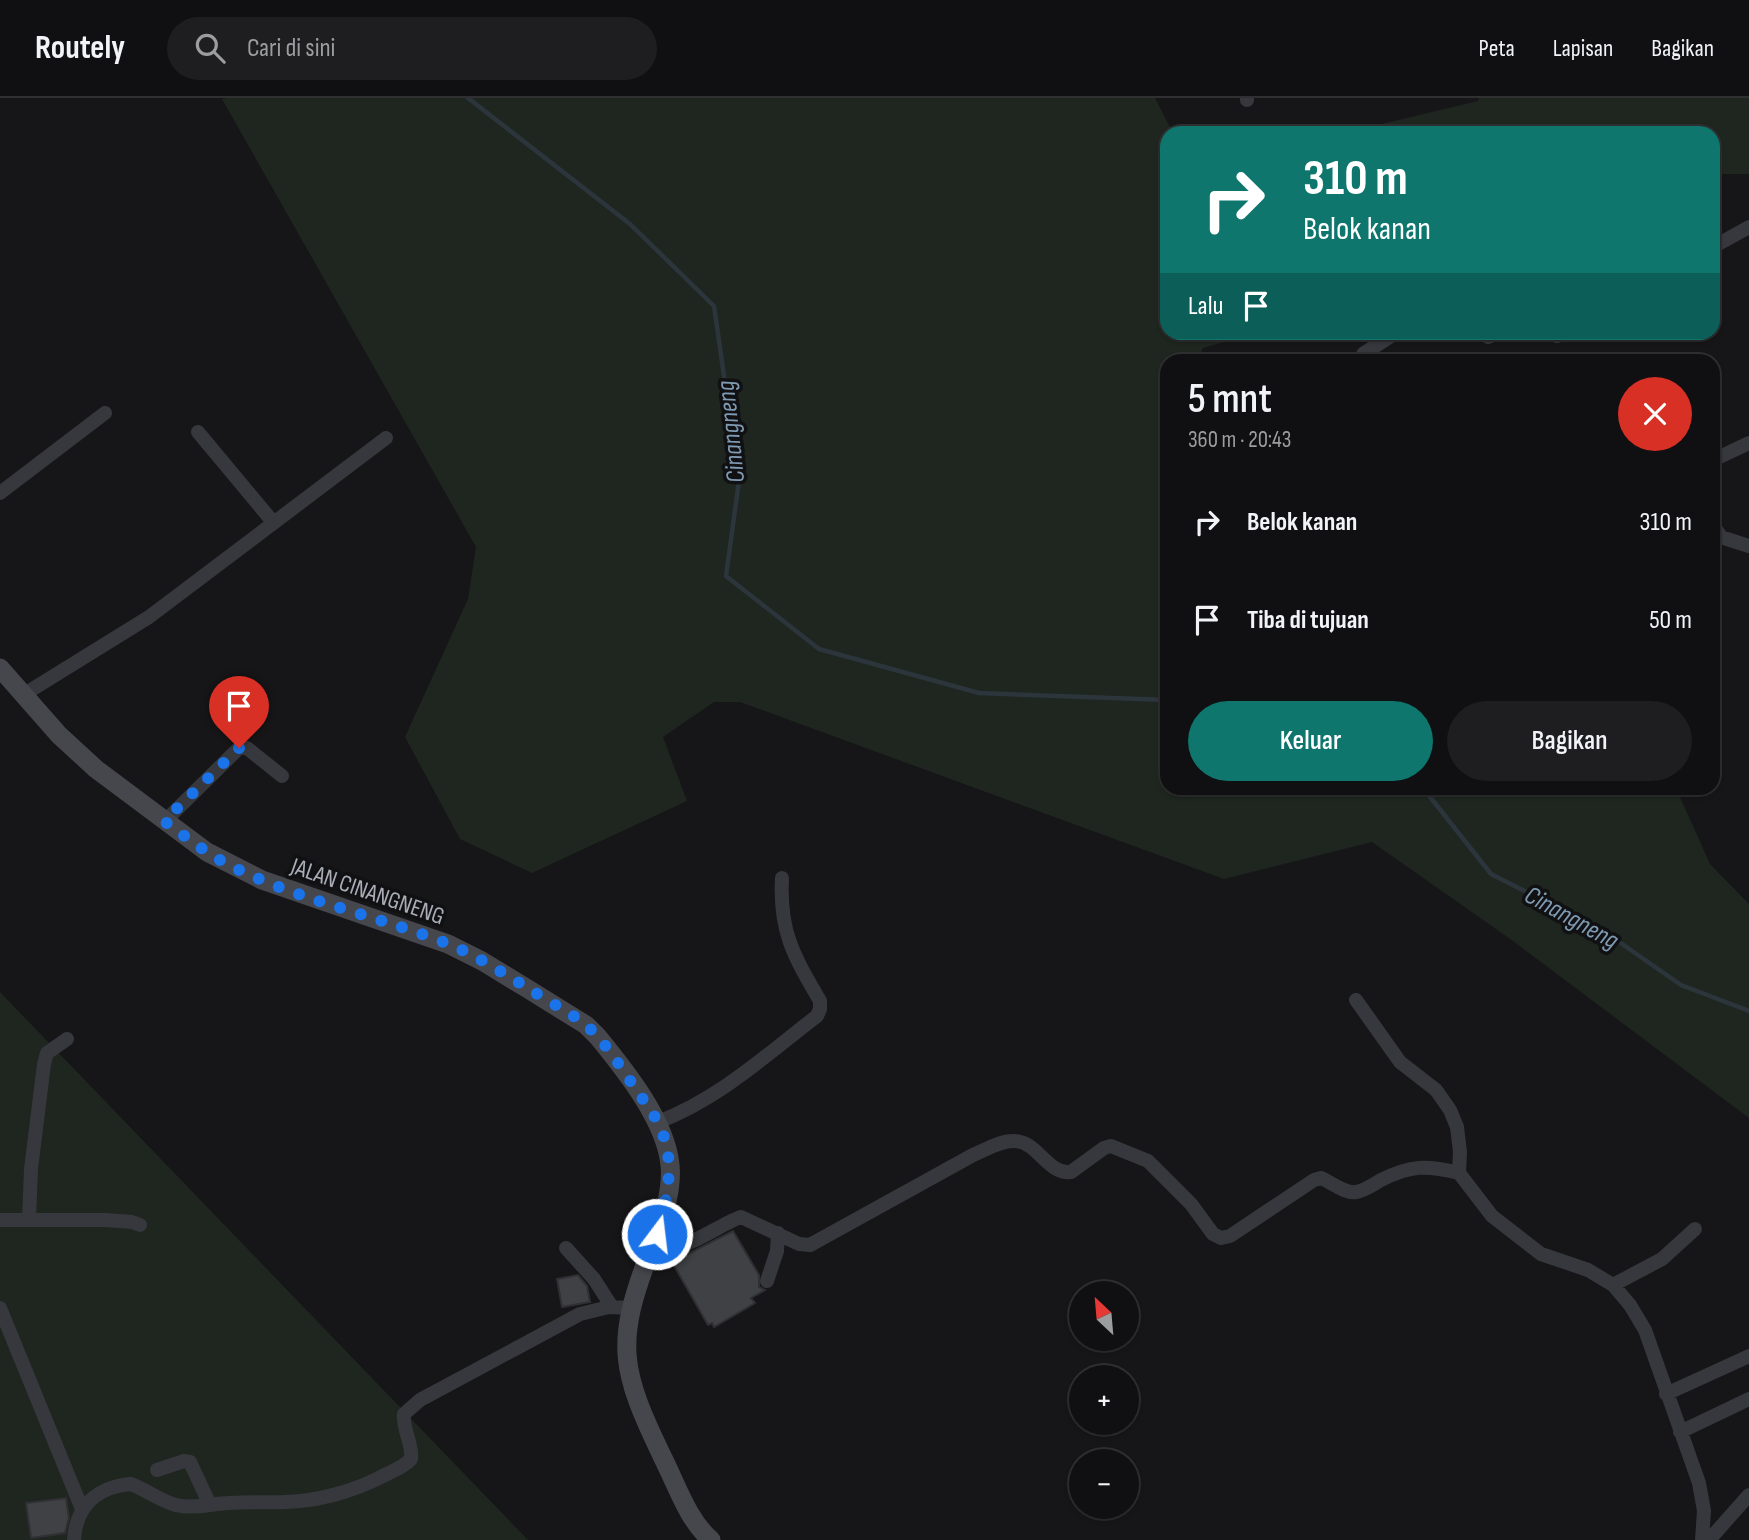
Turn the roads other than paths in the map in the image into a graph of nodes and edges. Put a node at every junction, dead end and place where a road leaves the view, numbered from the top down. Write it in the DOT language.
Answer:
graph roads {
  1 [pos="1749,227"];
  2 [pos="1720,243"];
  3 [pos="1386,340"];
  4 [pos="1367,354"];
  5 [pos="105,413"];
  6 [pos="198,432"];
  7 [pos="386,438"];
  8 [pos="1749,443"];
  9 [pos="1720,457"];
  10 [pos="0,492"];
  11 [pos="273,522"];
  12 [pos="1720,536"];
  13 [pos="1749,546"];
  14 [pos="0,668"];
  15 [pos="23,695"];
  16 [pos="282,776"];
  17 [pos="164,821"];
  18 [pos="782,878"];
  19 [pos="1356,1000"];
  20 [pos="67,1039"];
  21 [pos="658,1122"];
  22 [pos="1459,1173"];
  23 [pos="0,1220"];
  24 [pos="29,1220"];
  25 [pos="140,1225"];
  26 [pos="1695,1229"];
  27 [pos="778,1233"];
  28 [pos="657,1234"];
  29 [pos="566,1248"];
  30 [pos="767,1281"];
  31 [pos="1613,1285"];
  32 [pos="621,1307"];
  33 [pos="0,1308"];
  34 [pos="1749,1356"];
  35 [pos="1666,1394"];
  36 [pos="1749,1399"];
  37 [pos="1680,1432"];
  38 [pos="157,1470"];
  39 [pos="1749,1495"];
  40 [pos="210,1505"];
  41 [pos="82,1509"];
  42 [pos="74,1540"];
  43 [pos="711,1540"];
  44 [pos="1702,1540"];
  45 [pos="1709,1540"];
  1 -- 2 [label="street"];
  3 -- 4 [label="street"];
  5 -- 10 [label="street"];
  6 -- 11 [label="street"];
  7 -- 11 [label="street"];
  8 -- 9 [label="street"];
  11 -- 15 [label="street"];
  12 -- 13 [label="street"];
  14 -- 15 [label="street, JALAN CINANGNENG"];
  15 -- 17 [label="street, JALAN CINANGNENG"];
  16 -- 17 [label="street"];
  17 -- 21 [label="street, JALAN CINANGNENG"];
  18 -- 21 [label="street"];
  19 -- 22 [label="street"];
  20 -- 24 [label="street"];
  21 -- 28 [label="street, JALAN CINANGNENG"];
  22 -- 27 [label="street"];
  22 -- 31 [label="street"];
  23 -- 24 [label="street"];
  24 -- 25 [label="street"];
  26 -- 31 [label="street"];
  27 -- 28 [label="street"];
  27 -- 30 [label="street"];
  28 -- 32 [label="street, JALAN CINANGNENG"];
  29 -- 32 [label="street"];
  31 -- 35 [label="street"];
  32 -- 40 [label="street"];
  32 -- 43 [label="street, JALAN CINANGNENG"];
  33 -- 41 [label="street"];
  34 -- 35 [label="street"];
  35 -- 37 [label="street"];
  36 -- 37 [label="street"];
  37 -- 44 [label="street"];
  38 -- 40 [label="street"];
  39 -- 45 [label="street"];
  40 -- 41 [label="street"];
  41 -- 42 [label="street"];
}
